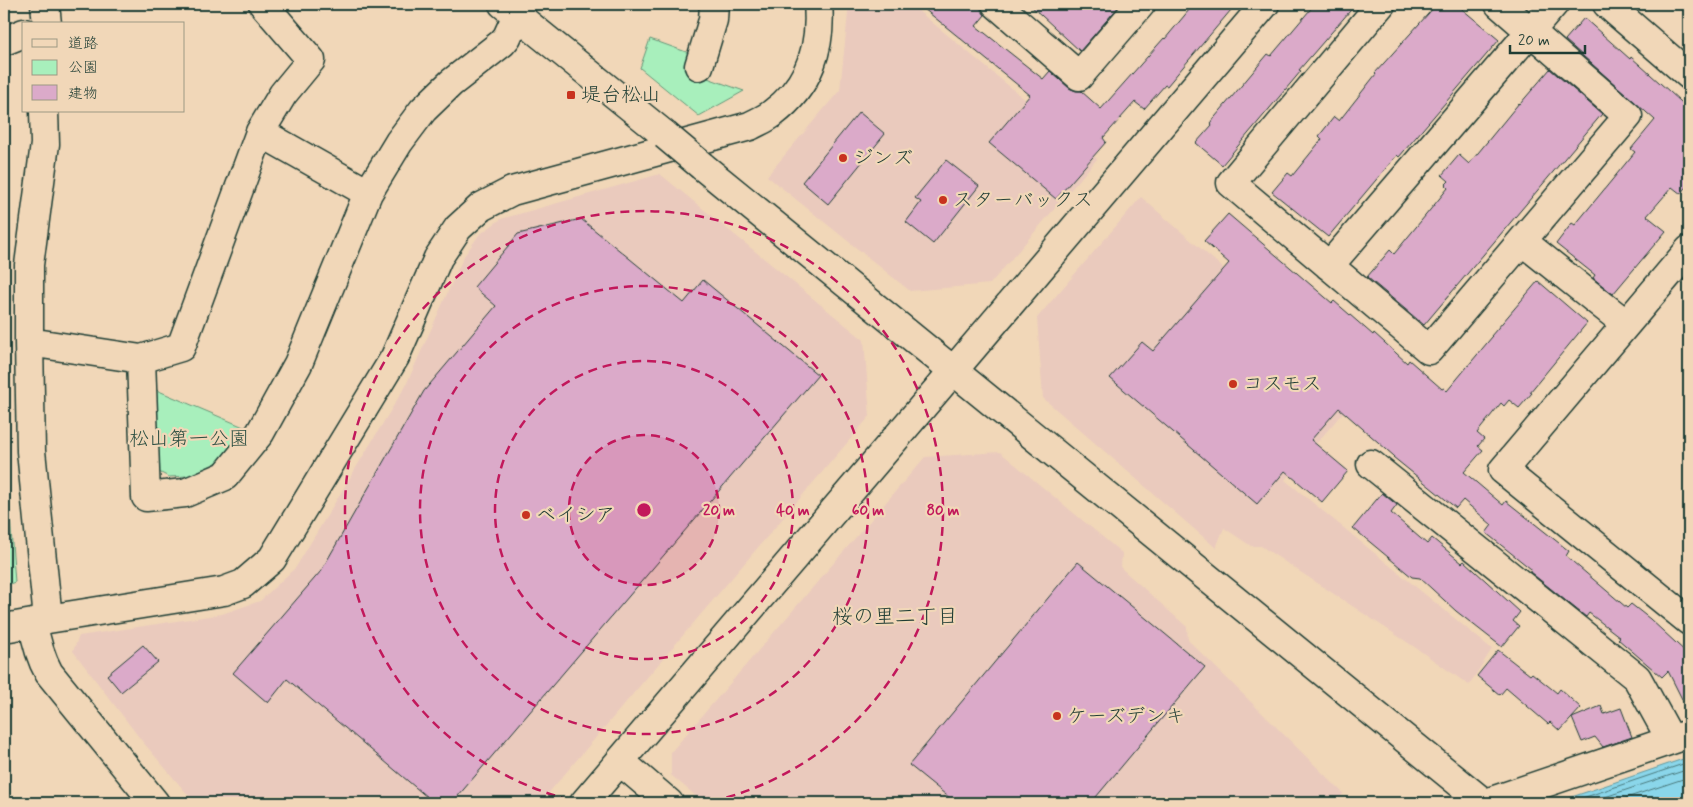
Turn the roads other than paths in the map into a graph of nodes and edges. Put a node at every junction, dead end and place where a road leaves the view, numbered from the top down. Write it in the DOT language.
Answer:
graph roads {
  1 [pos="262,4"];
  2 [pos="714,4"];
  3 [pos="818,4"];
  4 [pos="996,4"];
  5 [pos="1140,4"];
  6 [pos="1265,4"];
  7 [pos="1381,4"];
  8 [pos="1499,4"];
  9 [pos="1554,4"];
  10 [pos="1607,4"];
  11 [pos="514,8"];
  12 [pos="1532,31"];
  13 [pos="22,32"];
  14 [pos="4,42"];
  15 [pos="699,66"];
  16 [pos="1689,75"];
  17 [pos="44,112"];
  18 [pos="260,132"];
  19 [pos="368,194"];
  20 [pos="1522,241"];
  21 [pos="1689,250"];
  22 [pos="1329,266"];
  23 [pos="1626,324"];
  24 [pos="29,342"];
  25 [pos="141,359"];
  26 [pos="953,371"];
  27 [pos="1370,464"];
  28 [pos="41,621"];
  29 [pos="1689,621"];
  30 [pos="4,628"];
  31 [pos="1680,737"];
  32 [pos="620,761"];
  33 [pos="154,803"];
  34 [pos="584,803"];
  35 [pos="669,803"];
  36 [pos="1485,803"];
  1 -- 18 [label="street"];
  2 -- 15 [label="street"];
  3 -- 28 [label="street"];
  4 -- 5 [label="street"];
  6 -- 26 [label="street"];
  7 -- 22 [label="street"];
  8 -- 12 [label="street"];
  9 -- 12 [label="street"];
  10 -- 16 [label="street"];
  11 -- 19 [label="street"];
  11 -- 26 [label="street, bridge"];
  12 -- 20 [label="street"];
  12 -- 22 [label="street"];
  13 -- 14 [label="street"];
  17 -- 24 [label="street"];
  18 -- 19 [label="street"];
  18 -- 25 [label="street"];
  19 -- 25 [label="street"];
  20 -- 22 [label="street"];
  20 -- 23 [label="street"];
  21 -- 23 [label="street"];
  23 -- 29 [label="street"];
  24 -- 25 [label="street"];
  24 -- 28 [label="street"];
  26 -- 32 [label="street"];
  26 -- 36 [label="street"];
  27 -- 31 [label="street"];
  28 -- 30 [label="street"];
  28 -- 33 [label="street"];
  31 -- 36 [label="street"];
  32 -- 34 [label="street"];
  32 -- 35 [label="street"];
}
